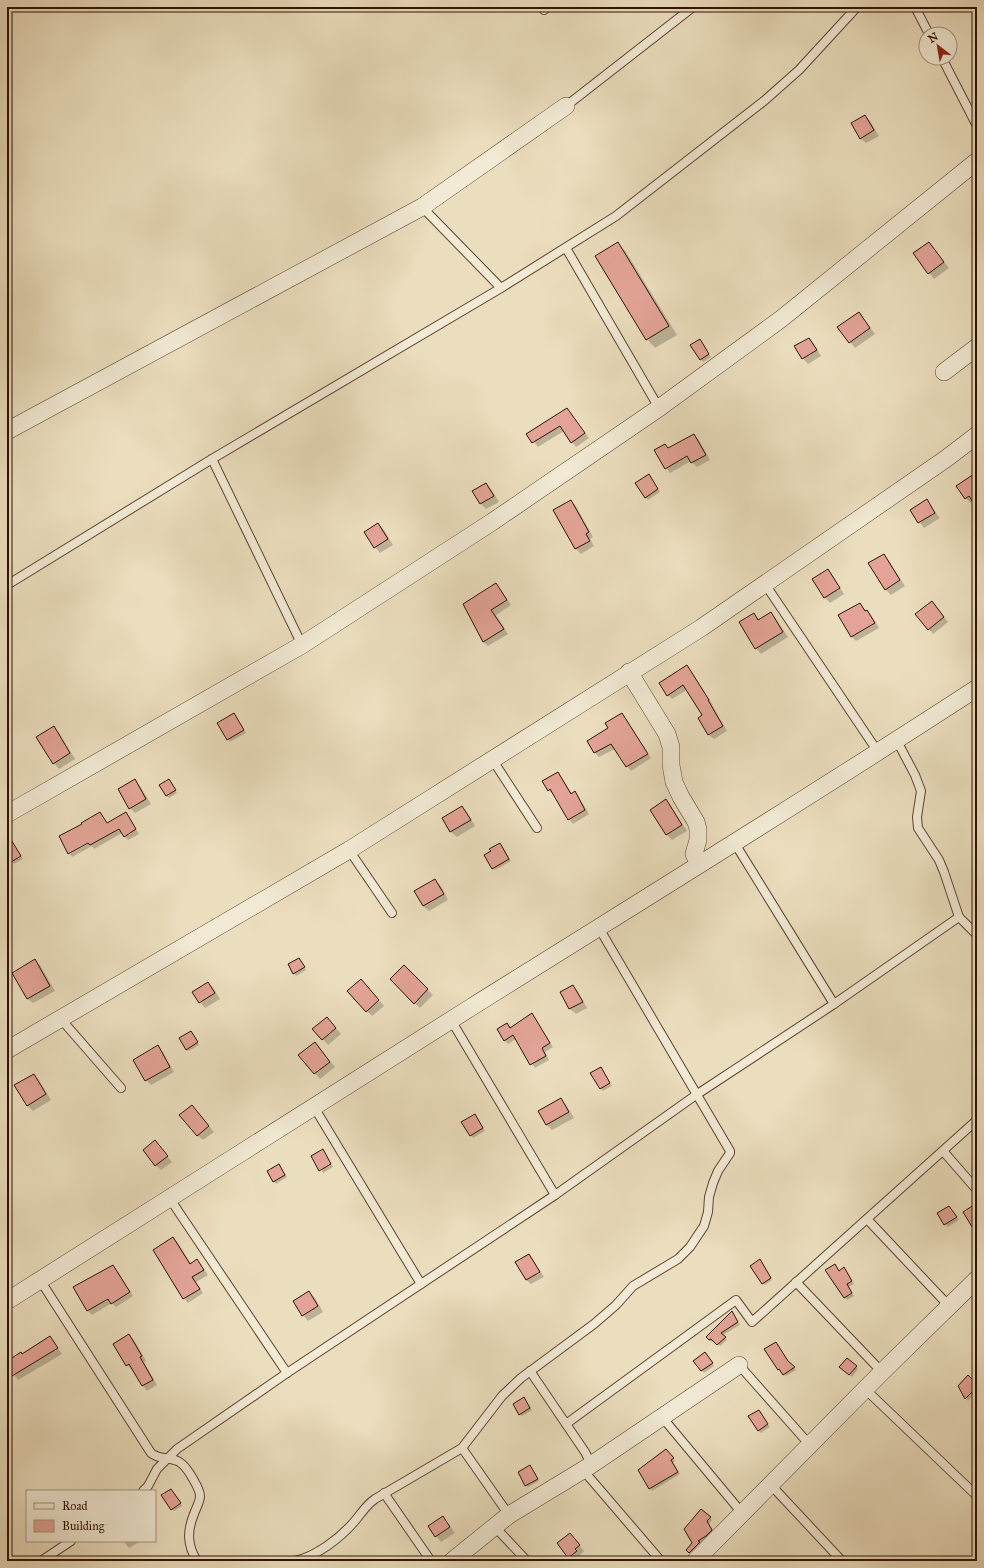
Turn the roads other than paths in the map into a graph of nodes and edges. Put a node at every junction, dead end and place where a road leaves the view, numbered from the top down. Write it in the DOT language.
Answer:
graph roads {
  1 [pos="693,7"];
  2 [pos="857,7"];
  3 [pos="915,7"];
  4 [pos="925,26"];
  5 [pos="946,66"];
  6 [pos="566,106"];
  7 [pos="977,126"];
  8 [pos="977,161"];
  9 [pos="422,206"];
  10 [pos="566,248"];
  11 [pos="501,288"];
  12 [pos="977,347"];
  13 [pos="944,372"];
  14 [pos="659,408"];
  15 [pos="7,431"];
  16 [pos="977,435"];
  17 [pos="212,459"];
  18 [pos="765,584"];
  19 [pos="7,585"];
  20 [pos="302,645"];
  21 [pos="629,672"];
  22 [pos="977,688"];
  23 [pos="897,741"];
  24 [pos="878,752"];
  25 [pos="492,759"];
  26 [pos="7,814"];
  27 [pos="537,828"];
  28 [pos="734,842"];
  29 [pos="349,850"];
  30 [pos="699,864"];
  31 [pos="392,913"];
  32 [pos="959,917"];
  33 [pos="599,928"];
  34 [pos="977,935"];
  35 [pos="834,1004"];
  36 [pos="60,1018"];
  37 [pos="451,1020"];
  38 [pos="7,1050"];
  39 [pos="121,1088"];
  40 [pos="696,1095"];
  41 [pos="314,1108"];
  42 [pos="977,1120"];
  43 [pos="943,1151"];
  44 [pos="977,1190"];
  45 [pos="555,1195"];
  46 [pos="170,1199"];
  47 [pos="867,1218"];
  48 [pos="40,1280"];
  49 [pos="796,1282"];
  50 [pos="421,1284"];
  51 [pos="972,1286"];
  52 [pos="7,1301"];
  53 [pos="949,1306"];
  54 [pos="739,1365"];
  55 [pos="530,1371"];
  56 [pos="882,1372"];
  57 [pos="287,1373"];
  58 [pos="865,1389"];
  59 [pos="662,1417"];
  60 [pos="566,1424"];
  61 [pos="809,1444"];
  62 [pos="462,1448"];
  63 [pos="167,1459"];
  64 [pos="586,1468"];
  65 [pos="770,1484"];
  66 [pos="144,1490"];
  67 [pos="384,1493"];
  68 [pos="977,1496"];
  69 [pos="742,1513"];
  70 [pos="509,1515"];
  71 [pos="495,1527"];
  72 [pos="70,1542"];
  73 [pos="41,1561"];
  74 [pos="197,1561"];
  75 [pos="296,1561"];
  76 [pos="431,1561"];
  77 [pos="452,1561"];
  78 [pos="527,1561"];
  79 [pos="661,1561"];
  80 [pos="695,1561"];
  81 [pos="842,1561"];
  1 -- 6 [label="lane"];
  2 -- 10 [label="lane"];
  3 -- 4 [label="lane"];
  5 -- 7 [label="lane"];
  6 -- 9 [label="street"];
  8 -- 14 [label="street"];
  9 -- 11 [label="lane"];
  9 -- 15 [label="street"];
  10 -- 11 [label="lane"];
  10 -- 14 [label="lane"];
  11 -- 17 [label="lane"];
  12 -- 13 [label="street"];
  14 -- 20 [label="street"];
  16 -- 18 [label="street"];
  17 -- 19 [label="lane"];
  17 -- 20 [label="lane"];
  18 -- 21 [label="street"];
  18 -- 24 [label="lane"];
  20 -- 26 [label="street"];
  21 -- 25 [label="street"];
  21 -- 30 [label="street"];
  22 -- 23 [label="street"];
  23 -- 24 [label="street"];
  23 -- 32 [label="lane"];
  24 -- 28 [label="street"];
  25 -- 27 [label="lane"];
  25 -- 29 [label="street"];
  28 -- 30 [label="street"];
  28 -- 35 [label="lane"];
  29 -- 31 [label="lane"];
  29 -- 36 [label="street"];
  30 -- 33 [label="street"];
  32 -- 34 [label="lane"];
  32 -- 35 [label="lane"];
  33 -- 37 [label="street"];
  33 -- 40 [label="lane"];
  35 -- 40 [label="lane"];
  36 -- 38 [label="street"];
  36 -- 39 [label="lane"];
  37 -- 41 [label="street"];
  37 -- 45 [label="lane"];
  40 -- 45 [label="lane"];
  40 -- 55 [label="lane"];
  41 -- 46 [label="street"];
  41 -- 50 [label="lane"];
  42 -- 43 [label="lane"];
  43 -- 44 [label="lane"];
  43 -- 47 [label="lane"];
  45 -- 50 [label="lane"];
  46 -- 48 [label="street"];
  46 -- 57 [label="lane"];
  47 -- 49 [label="lane"];
  47 -- 53 [label="lane"];
  48 -- 52 [label="street"];
  48 -- 63 [label="lane"];
  49 -- 56 [label="lane"];
  49 -- 60 [label="lane"];
  50 -- 57 [label="lane"];
  51 -- 53 [label="street"];
  53 -- 56 [label="street"];
  54 -- 59 [label="street"];
  54 -- 61 [label="lane"];
  55 -- 60 [label="lane"];
  55 -- 62 [label="lane"];
  56 -- 58 [label="street"];
  57 -- 63 [label="lane"];
  58 -- 61 [label="street"];
  58 -- 68 [label="lane"];
  59 -- 64 [label="street"];
  59 -- 69 [label="lane"];
  60 -- 64 [label="lane"];
  61 -- 65 [label="street"];
  62 -- 67 [label="lane"];
  62 -- 70 [label="lane"];
  63 -- 66 [label="lane"];
  63 -- 74 [label="lane"];
  64 -- 70 [label="street"];
  64 -- 79 [label="lane"];
  65 -- 69 [label="street"];
  65 -- 81 [label="lane"];
  67 -- 75 [label="lane"];
  67 -- 76 [label="lane"];
  69 -- 80 [label="street"];
  70 -- 71 [label="street"];
  71 -- 77 [label="street"];
  71 -- 78 [label="lane"];
  72 -- 73 [label="lane"];
}
